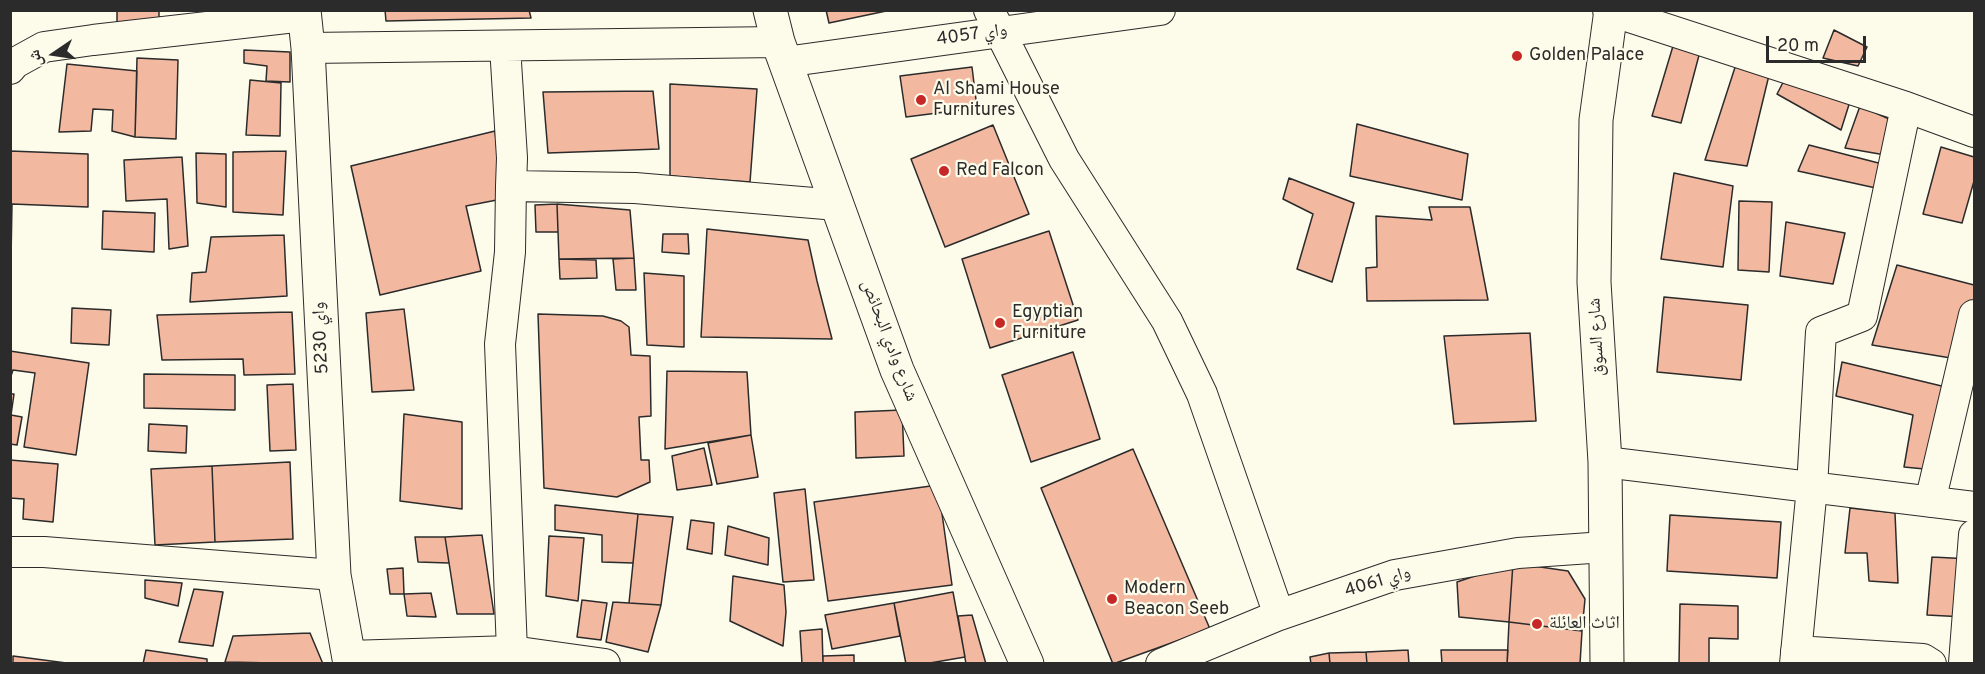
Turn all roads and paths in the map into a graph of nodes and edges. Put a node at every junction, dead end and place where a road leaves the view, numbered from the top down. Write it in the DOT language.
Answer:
graph roads {
  1 [pos="770,10"];
  2 [pos="1160,10"];
  3 [pos="1610,11"];
  4 [pos="304,13"];
  5 [pos="995,21"];
  6 [pos="505,46"];
  7 [pos="308,48"];
  8 [pos="781,52"];
  9 [pos="12,63"];
  10 [pos="1906,107"];
  11 [pos="1974,132"];
  12 [pos="511,186"];
  13 [pos="837,205"];
  14 [pos="1974,315"];
  15 [pos="1605,462"];
  16 [pos="1812,488"];
  17 [pos="1930,502"];
  18 [pos="1974,507"];
  19 [pos="1974,535"];
  20 [pos="1605,547"];
  21 [pos="10,552"];
  22 [pos="334,575"];
  23 [pos="1279,615"];
  24 [pos="512,651"];
  25 [pos="1796,657"];
  26 [pos="349,660"];
  27 [pos="604,663"];
  28 [pos="1027,663"];
  29 [pos="1161,663"];
  30 [pos="1607,663"];
  31 [pos="1931,663"];
  32 [pos="1965,663"];
  33 [pos="1971,663"];
  1 -- 8 [label="main road, شارع وادي البحائص"];
  2 -- 5 [label="street, واي 4057"];
  3 -- 10 [label="street"];
  3 -- 15 [label="main road, شارع السوق"];
  4 -- 7 [label="main road, واي 5230"];
  4 -- 9 [label="street"];
  5 -- 8 [label="street, واي 4057"];
  5 -- 23 [label="street"];
  6 -- 7 [label="street, واي 4057"];
  6 -- 8 [label="street, واي 4057"];
  6 -- 12 [label="street"];
  7 -- 22 [label="main road, واي 5230"];
  8 -- 13 [label="main road, شارع وادي البحائص"];
  10 -- 11 [label="street"];
  10 -- 16 [label="street"];
  12 -- 13 [label="street"];
  12 -- 24 [label="street"];
  13 -- 28 [label="main road, شارع وادي البحائص"];
  14 -- 17 [label="street"];
  15 -- 16 [label="street"];
  15 -- 20 [label="main road, شارع السوق"];
  16 -- 17 [label="street"];
  16 -- 25 [label="street"];
  17 -- 18 [label="street"];
  19 -- 32 [label="street"];
  20 -- 23 [label="street, واي 4061"];
  20 -- 30 [label="main road, شارع السوق"];
  21 -- 22 [label="street"];
  22 -- 26 [label="main road, واي 5230"];
  23 -- 29 [label="street, واي 4061"];
  24 -- 26 [label="street"];
  24 -- 27 [label="street"];
  25 -- 31 [label="street"];
  31 -- 32 [label="street"];
  32 -- 33 [label="street"];
}
